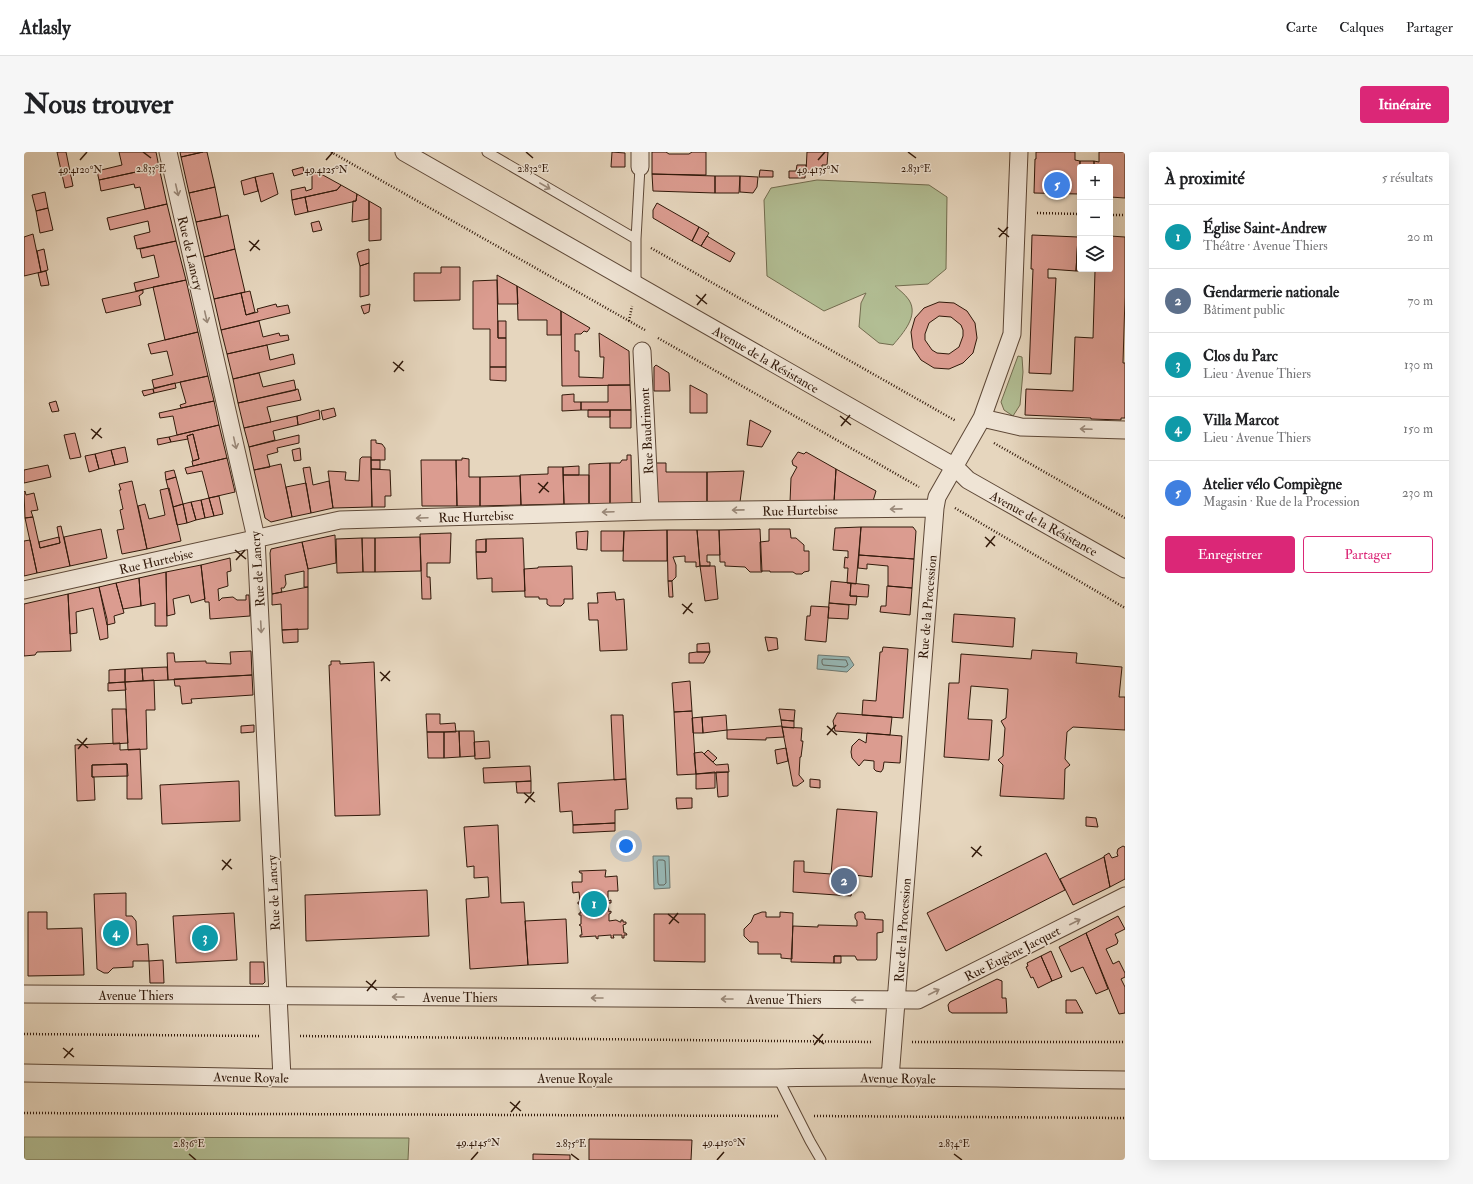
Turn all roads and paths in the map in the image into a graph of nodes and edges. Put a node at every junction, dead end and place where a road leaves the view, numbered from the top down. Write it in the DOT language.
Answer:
graph roads {
  1 [pos="168,152"];
  2 [pos="332,152"];
  3 [pos="404,152"];
  4 [pos="487,152"];
  5 [pos="1019,152"];
  6 [pos="640,159"];
  7 [pos="1017,213"];
  8 [pos="1077,214"];
  9 [pos="1113,215"];
  10 [pos="1125,215"];
  11 [pos="636,239"];
  12 [pos="636,285"];
  13 [pos="651,334"];
  14 [pos="657,338"];
  15 [pos="642,351"];
  16 [pos="978,425"];
  17 [pos="1125,430"];
  18 [pos="956,467"];
  19 [pos="936,503"];
  20 [pos="650,511"];
  21 [pos="1125,518"];
  22 [pos="256,538"];
  23 [pos="1125,569"];
  24 [pos="24,590"];
  25 [pos="1125,608"];
  26 [pos="1125,896"];
  27 [pos="24,994"];
  28 [pos="278,996"];
  29 [pos="896,1000"];
  30 [pos="24,1034"];
  31 [pos="279,1036"];
  32 [pos="1125,1042"];
  33 [pos="893,1043"];
  34 [pos="24,1073"];
  35 [pos="282,1078"];
  36 [pos="778,1078"];
  37 [pos="890,1078"];
  38 [pos="1125,1080"];
  39 [pos="24,1113"];
  40 [pos="797,1116"];
  41 [pos="1125,1118"];
  42 [pos="821,1160"];
  1 -- 22 [label="street, Rue de Lancry, one-way"];
  2 -- 13 [label="path"];
  3 -- 12 [label="street, Avenue de la Résistance"];
  4 -- 11 [label="lane, one-way"];
  5 -- 7 [label="street, Rue de la Procession"];
  6 -- 11 [label="lane"];
  7 -- 8 [label="path"];
  7 -- 16 [label="street, Rue de la Procession"];
  9 -- 10 [label="path"];
  11 -- 12 [label="lane"];
  11 -- 16 [label="path"];
  12 -- 18 [label="street, Avenue de la Résistance"];
  14 -- 19 [label="path"];
  15 -- 20 [label="street, Rue Baudrimont"];
  17 -- 16 [label="street, one-way"];
  16 -- 18 [label="street, Rue de la Procession"];
  16 -- 21 [label="path"];
  18 -- 19 [label="street, Rue de la Procession"];
  18 -- 23 [label="street, Avenue de la Résistance"];
  19 -- 20 [label="street, Rue Hurtebise, one-way"];
  19 -- 25 [label="path"];
  19 -- 29 [label="street, Rue de la Procession"];
  20 -- 22 [label="street, Rue Hurtebise, one-way"];
  22 -- 24 [label="street, Rue Hurtebise"];
  22 -- 28 [label="street, Rue de Lancry, one-way"];
  29 -- 26 [label="street, Rue Eugène Jacquet, one-way"];
  27 -- 28 [label="street, Avenue Thiers"];
  29 -- 28 [label="street, Avenue Thiers, one-way"];
  28 -- 31 [label="street, Rue de Lancry"];
  29 -- 33 [label="street, Rue de la Procession"];
  30 -- 31 [label="path"];
  31 -- 33 [label="path"];
  31 -- 35 [label="street, Rue de Lancry"];
  32 -- 33 [label="path"];
  33 -- 37 [label="street, Rue de la Procession"];
  34 -- 35 [label="street, Avenue Royale"];
  35 -- 36 [label="street, Avenue Royale"];
  36 -- 37 [label="street, Avenue Royale"];
  36 -- 40 [label="lane"];
  37 -- 38 [label="street, Avenue Royale"];
  39 -- 40 [label="path"];
  40 -- 41 [label="path"];
  40 -- 42 [label="lane"];
}
